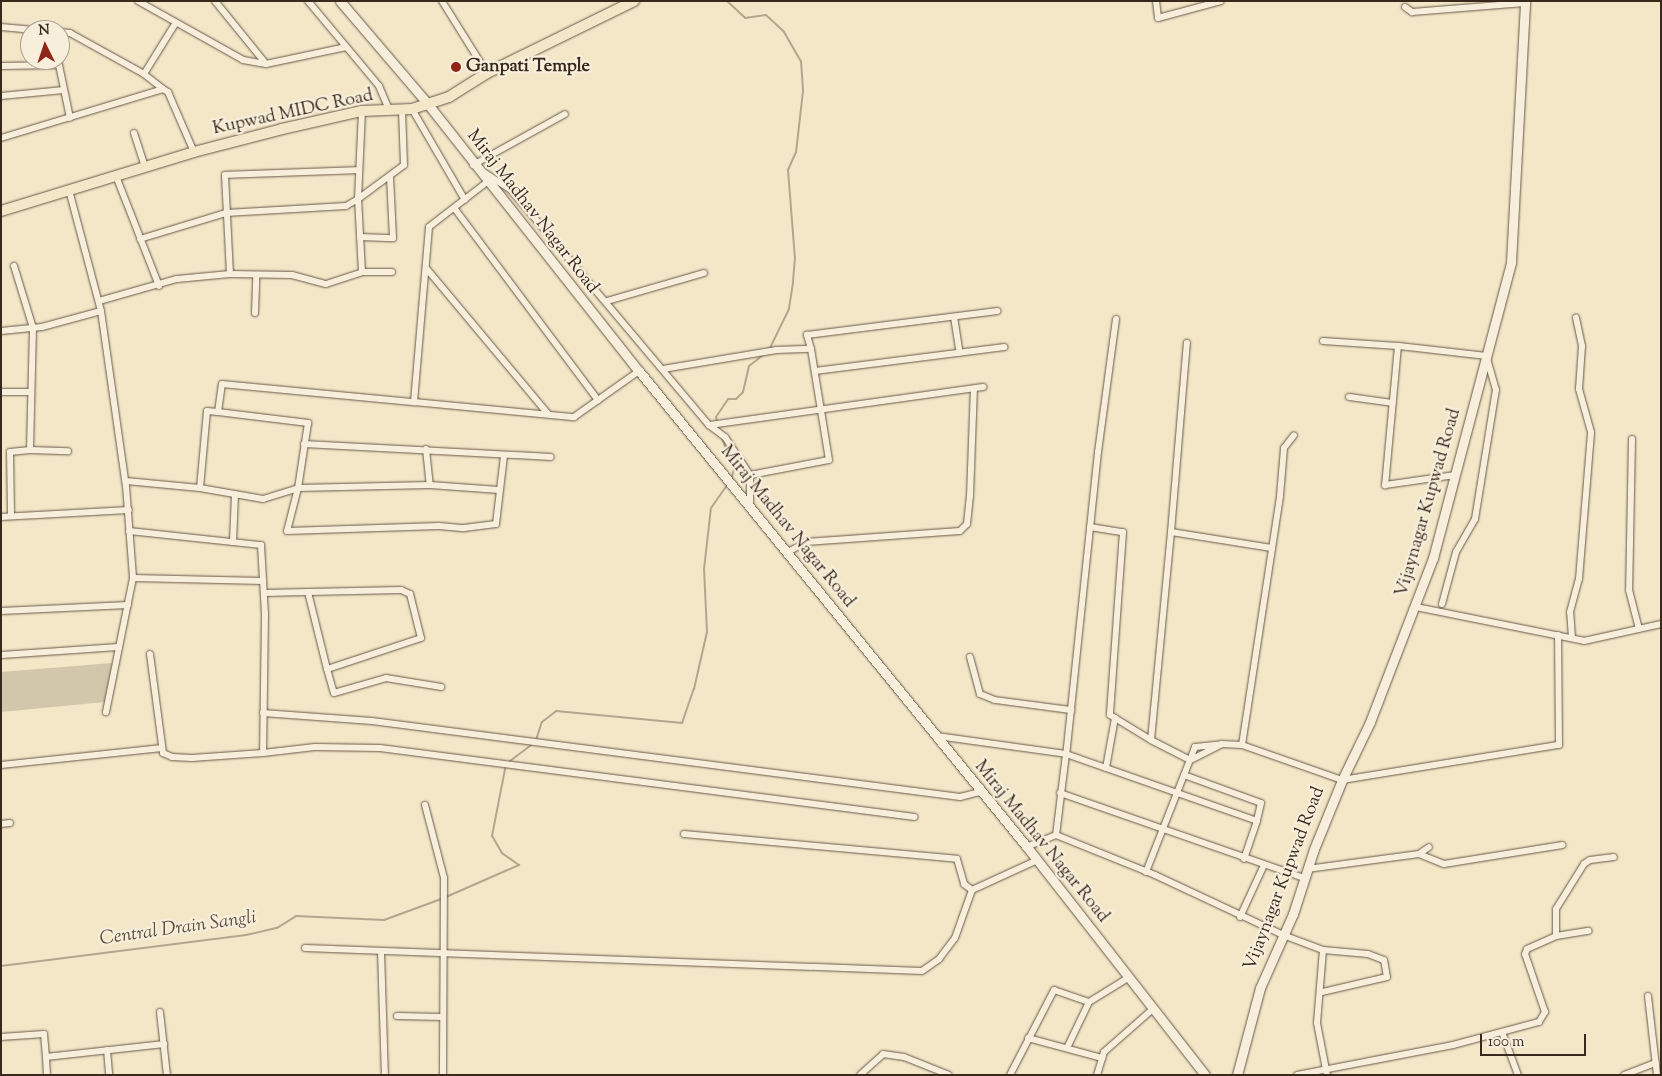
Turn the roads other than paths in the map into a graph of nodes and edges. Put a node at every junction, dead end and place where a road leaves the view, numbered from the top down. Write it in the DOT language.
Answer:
graph roads {
  1 [pos="138,1"];
  2 [pos="215,1"];
  3 [pos="308,1"];
  4 [pos="340,1"];
  5 [pos="442,1"];
  6 [pos="1156,1"];
  7 [pos="1220,1"];
  8 [pos="631,2"];
  9 [pos="1525,2"];
  10 [pos="1405,8"];
  11 [pos="175,24"];
  12 [pos="1,27"];
  13 [pos="20,29"];
  14 [pos="70,33"];
  15 [pos="346,47"];
  16 [pos="266,64"];
  17 [pos="20,65"];
  18 [pos="1,66"];
  19 [pos="60,70"];
  20 [pos="487,73"];
  21 [pos="144,74"];
  22 [pos="163,89"];
  23 [pos="64,90"];
  24 [pos="1,96"];
  25 [pos="427,103"];
  26 [pos="389,110"];
  27 [pos="407,110"];
  28 [pos="362,111"];
  29 [pos="565,114"];
  30 [pos="70,118"];
  31 [pos="134,133"];
  32 [pos="1,138"];
  33 [pos="194,152"];
  34 [pos="472,165"];
  35 [pos="145,167"];
  36 [pos="359,170"];
  37 [pos="116,176"];
  38 [pos="390,176"];
  39 [pos="487,182"];
  40 [pos="69,190"];
  41 [pos="358,199"];
  42 [pos="465,200"];
  43 [pos="454,208"];
  44 [pos="1,211"];
  45 [pos="226,213"];
  46 [pos="360,238"];
  47 [pos="140,239"];
  48 [pos="14,266"];
  49 [pos="426,268"];
  50 [pos="362,272"];
  51 [pos="392,272"];
  52 [pos="704,273"];
  53 [pos="230,274"];
  54 [pos="256,275"];
  55 [pos="159,286"];
  56 [pos="98,301"];
  57 [pos="607,301"];
  58 [pos="101,311"];
  59 [pos="997,311"];
  60 [pos="255,313"];
  61 [pos="954,316"];
  62 [pos="1576,318"];
  63 [pos="1116,319"];
  64 [pos="33,328"];
  65 [pos="1,331"];
  66 [pos="1323,341"];
  67 [pos="1187,343"];
  68 [pos="1398,346"];
  69 [pos="1004,347"];
  70 [pos="811,349"];
  71 [pos="960,353"];
  72 [pos="1486,356"];
  73 [pos="663,369"];
  74 [pos="639,371"];
  75 [pos="815,371"];
  76 [pos="982,387"];
  77 [pos="974,388"];
  78 [pos="1,392"];
  79 [pos="30,392"];
  80 [pos="1349,397"];
  81 [pos="598,400"];
  82 [pos="414,402"];
  83 [pos="1393,402"];
  84 [pos="823,411"];
  85 [pos="218,412"];
  86 [pos="548,414"];
  87 [pos="709,425"];
  88 [pos="1294,435"];
  89 [pos="1632,439"];
  90 [pos="304,444"];
  91 [pos="426,449"];
  92 [pos="30,450"];
  93 [pos="68,451"];
  94 [pos="504,456"];
  95 [pos="551,457"];
  96 [pos="750,475"];
  97 [pos="1455,475"];
  98 [pos="126,481"];
  99 [pos="430,485"];
  100 [pos="200,488"];
  101 [pos="298,488"];
  102 [pos="499,490"];
  103 [pos="235,494"];
  104 [pos="750,506"];
  105 [pos="129,510"];
  106 [pos="11,515"];
  107 [pos="1,517"];
  108 [pos="1090,527"];
  109 [pos="129,531"];
  110 [pos="1170,532"];
  111 [pos="233,542"];
  112 [pos="1272,548"];
  113 [pos="788,552"];
  114 [pos="133,578"];
  115 [pos="263,581"];
  116 [pos="308,592"];
  117 [pos="264,593"];
  118 [pos="1442,604"];
  119 [pos="128,605"];
  120 [pos="1416,607"];
  121 [pos="1,611"];
  122 [pos="1661,624"];
  123 [pos="1639,629"];
  124 [pos="1558,635"];
  125 [pos="1572,638"];
  126 [pos="119,648"];
  127 [pos="150,654"];
  128 [pos="1,655"];
  129 [pos="970,658"];
  130 [pos="327,668"];
  131 [pos="441,687"];
  132 [pos="1071,710"];
  133 [pos="106,712"];
  134 [pos="263,713"];
  135 [pos="1115,718"];
  136 [pos="935,736"];
  137 [pos="1151,740"];
  138 [pos="1242,745"];
  139 [pos="162,748"];
  140 [pos="262,753"];
  141 [pos="1066,754"];
  142 [pos="1190,760"];
  143 [pos="1,765"];
  144 [pos="1106,768"];
  145 [pos="1184,775"];
  146 [pos="1342,780"];
  147 [pos="980,792"];
  148 [pos="1176,792"];
  149 [pos="1060,793"];
  150 [pos="425,805"];
  151 [pos="915,817"];
  152 [pos="1257,821"];
  153 [pos="10,823"];
  154 [pos="1,824"];
  155 [pos="1162,828"];
  156 [pos="684,834"];
  157 [pos="1056,835"];
  158 [pos="1562,845"];
  159 [pos="1027,847"];
  160 [pos="1429,847"];
  161 [pos="1419,854"];
  162 [pos="1614,857"];
  163 [pos="1244,859"];
  164 [pos="1035,861"];
  165 [pos="1264,865"];
  166 [pos="1146,872"];
  167 [pos="1306,874"];
  168 [pos="972,890"];
  169 [pos="1240,917"];
  170 [pos="1589,931"];
  171 [pos="1283,935"];
  172 [pos="1556,936"];
  173 [pos="305,948"];
  174 [pos="1323,950"];
  175 [pos="381,951"];
  176 [pos="442,954"];
  177 [pos="1128,978"];
  178 [pos="1322,992"];
  179 [pos="1648,996"];
  180 [pos="1088,1002"];
  181 [pos="1153,1009"];
  182 [pos="160,1012"];
  183 [pos="397,1016"];
  184 [pos="442,1016"];
  185 [pos="1502,1032"];
  186 [pos="1,1037"];
  187 [pos="1028,1038"];
  188 [pos="164,1044"];
  189 [pos="1067,1048"];
  190 [pos="107,1050"];
  191 [pos="46,1057"];
  192 [pos="1102,1058"];
  193 [pos="1656,1063"];
  194 [pos="1325,1072"];
  195 [pos="47,1075"];
  196 [pos="109,1075"];
  197 [pos="167,1075"];
  198 [pos="385,1075"];
  199 [pos="443,1075"];
  200 [pos="860,1075"];
  201 [pos="949,1075"];
  202 [pos="1010,1075"];
  203 [pos="1097,1075"];
  204 [pos="1205,1075"];
  205 [pos="1237,1075"];
  206 [pos="1298,1075"];
  207 [pos="1518,1075"];
  208 [pos="1624,1075"];
  209 [pos="1657,1075"];
  1 -- 11 [label="street"];
  2 -- 16 [label="street"];
  3 -- 15 [label="street"];
  4 -- 25 [label="street, Miraj Madhav Nagar Road"];
  5 -- 20 [label="street"];
  6 -- 7 [label="street"];
  8 -- 20 [label="main road, Kupwad MIDC Road"];
  9 -- 10 [label="street"];
  9 -- 72 [label="street, Vijaynagar Kupwad Road"];
  11 -- 16 [label="street"];
  11 -- 21 [label="street"];
  12 -- 13 [label="street"];
  14 -- 21 [label="street"];
  15 -- 16 [label="street"];
  15 -- 26 [label="street"];
  17 -- 18 [label="street"];
  19 -- 23 [label="street"];
  20 -- 25 [label="main road, Kupwad MIDC Road"];
  21 -- 22 [label="street"];
  22 -- 30 [label="street"];
  22 -- 33 [label="street"];
  23 -- 24 [label="street"];
  23 -- 30 [label="street"];
  25 -- 27 [label="main road, Kupwad MIDC Road"];
  25 -- 34 [label="street, Miraj Madhav Nagar Road"];
  26 -- 27 [label="main road, Kupwad MIDC Road"];
  26 -- 28 [label="main road, Kupwad MIDC Road"];
  27 -- 38 [label="street"];
  27 -- 42 [label="street"];
  28 -- 33 [label="main road, Kupwad MIDC Road"];
  28 -- 36 [label="street"];
  29 -- 34 [label="street"];
  30 -- 32 [label="street"];
  31 -- 35 [label="street"];
  33 -- 35 [label="main road, Kupwad MIDC Road"];
  34 -- 39 [label="street, Miraj Madhav Nagar Road"];
  34 -- 57 [label="street"];
  35 -- 37 [label="main road, Kupwad MIDC Road"];
  36 -- 41 [label="street"];
  36 -- 45 [label="street"];
  37 -- 40 [label="main road, Kupwad MIDC Road"];
  37 -- 47 [label="street"];
  38 -- 41 [label="street"];
  38 -- 46 [label="street"];
  39 -- 42 [label="street"];
  39 -- 74 [label="street, Miraj Madhav Nagar Road"];
  40 -- 44 [label="main road, Kupwad MIDC Road"];
  40 -- 56 [label="street"];
  41 -- 45 [label="street"];
  41 -- 46 [label="street"];
  42 -- 43 [label="street"];
  43 -- 49 [label="street"];
  43 -- 81 [label="street"];
  45 -- 47 [label="street"];
  45 -- 53 [label="street"];
  46 -- 50 [label="street"];
  47 -- 55 [label="street"];
  48 -- 64 [label="street"];
  49 -- 82 [label="street"];
  49 -- 86 [label="street"];
  50 -- 51 [label="street"];
  50 -- 54 [label="street"];
  52 -- 57 [label="street"];
  53 -- 54 [label="street"];
  53 -- 55 [label="street"];
  54 -- 60 [label="street"];
  55 -- 56 [label="street"];
  56 -- 58 [label="street"];
  57 -- 73 [label="street"];
  58 -- 64 [label="street"];
  58 -- 98 [label="street"];
  59 -- 61 [label="street"];
  61 -- 70 [label="street"];
  61 -- 71 [label="street"];
  62 -- 125 [label="street"];
  63 -- 108 [label="street"];
  64 -- 65 [label="street"];
  64 -- 79 [label="street"];
  66 -- 68 [label="street"];
  67 -- 110 [label="street"];
  68 -- 72 [label="street"];
  68 -- 83 [label="street"];
  69 -- 71 [label="street"];
  70 -- 73 [label="street"];
  70 -- 75 [label="street"];
  71 -- 75 [label="street"];
  72 -- 97 [label="street, Vijaynagar Kupwad Road"];
  72 -- 118 [label="street"];
  73 -- 87 [label="street"];
  74 -- 81 [label="street"];
  74 -- 104 [label="street, Miraj Madhav Nagar Road"];
  75 -- 84 [label="street"];
  76 -- 77 [label="street"];
  77 -- 84 [label="street"];
  77 -- 113 [label="street"];
  78 -- 79 [label="street"];
  79 -- 92 [label="street"];
  80 -- 83 [label="street"];
  81 -- 86 [label="street"];
  82 -- 85 [label="street"];
  82 -- 86 [label="street"];
  83 -- 97 [label="street"];
  84 -- 87 [label="street"];
  84 -- 96 [label="street"];
  85 -- 90 [label="street"];
  85 -- 100 [label="street"];
  87 -- 96 [label="street"];
  88 -- 112 [label="street"];
  89 -- 123 [label="street"];
  90 -- 91 [label="street"];
  90 -- 101 [label="street"];
  91 -- 94 [label="street"];
  91 -- 99 [label="street"];
  92 -- 93 [label="street"];
  92 -- 106 [label="street"];
  94 -- 95 [label="street"];
  94 -- 102 [label="street"];
  96 -- 104 [label="street"];
  97 -- 120 [label="street, Vijaynagar Kupwad Road"];
  98 -- 100 [label="street"];
  98 -- 105 [label="street"];
  99 -- 101 [label="street"];
  99 -- 102 [label="street"];
  100 -- 103 [label="street"];
  101 -- 102 [label="street"];
  101 -- 103 [label="street"];
  103 -- 111 [label="street"];
  104 -- 113 [label="street, Miraj Madhav Nagar Road"];
  105 -- 106 [label="street"];
  105 -- 109 [label="street"];
  106 -- 107 [label="street"];
  108 -- 132 [label="street"];
  108 -- 135 [label="street"];
  109 -- 111 [label="street"];
  109 -- 114 [label="street"];
  110 -- 112 [label="street"];
  110 -- 137 [label="street"];
  111 -- 115 [label="street"];
  112 -- 138 [label="street"];
  113 -- 136 [label="street, Miraj Madhav Nagar Road"];
  114 -- 115 [label="street"];
  114 -- 119 [label="street"];
  115 -- 117 [label="street"];
  116 -- 117 [label="street"];
  116 -- 130 [label="street"];
  116 -- 130 [label="street"];
  117 -- 134 [label="street"];
  119 -- 121 [label="street"];
  119 -- 126 [label="street"];
  120 -- 124 [label="street"];
  120 -- 146 [label="street, Vijaynagar Kupwad Road"];
  122 -- 123 [label="street"];
  123 -- 125 [label="street"];
  124 -- 125 [label="street"];
  124 -- 146 [label="street"];
  126 -- 128 [label="street"];
  126 -- 133 [label="street"];
  127 -- 139 [label="street"];
  129 -- 132 [label="street"];
  130 -- 131 [label="street"];
  132 -- 141 [label="street"];
  134 -- 140 [label="street"];
  134 -- 147 [label="street"];
  135 -- 137 [label="street"];
  135 -- 144 [label="street"];
  136 -- 141 [label="street"];
  136 -- 147 [label="street, Miraj Madhav Nagar Road"];
  137 -- 142 [label="street"];
  138 -- 142 [label="street"];
  138 -- 146 [label="street"];
  139 -- 140 [label="street"];
  139 -- 143 [label="street"];
  140 -- 151 [label="street"];
  141 -- 144 [label="street"];
  141 -- 149 [label="street"];
  142 -- 145 [label="street"];
  144 -- 148 [label="street"];
  145 -- 148 [label="street"];
  145 -- 152 [label="street"];
  146 -- 167 [label="street, Vijaynagar Kupwad Road"];
  147 -- 159 [label="street, Miraj Madhav Nagar Road"];
  148 -- 152 [label="street"];
  148 -- 155 [label="street"];
  149 -- 155 [label="street"];
  149 -- 157 [label="street"];
  150 -- 176 [label="street"];
  152 -- 163 [label="street"];
  153 -- 154 [label="street"];
  155 -- 163 [label="street"];
  155 -- 166 [label="street"];
  156 -- 168 [label="street"];
  157 -- 159 [label="street"];
  157 -- 166 [label="street"];
  158 -- 161 [label="street"];
  159 -- 164 [label="street, Miraj Madhav Nagar Road"];
  160 -- 161 [label="street"];
  161 -- 167 [label="street"];
  162 -- 172 [label="street"];
  163 -- 165 [label="street"];
  164 -- 168 [label="street"];
  164 -- 177 [label="street, Miraj Madhav Nagar Road"];
  165 -- 167 [label="street"];
  165 -- 169 [label="street"];
  166 -- 169 [label="street"];
  167 -- 171 [label="street, Vijaynagar Kupwad Road"];
  168 -- 176 [label="street"];
  169 -- 171 [label="street"];
  170 -- 172 [label="street"];
  171 -- 174 [label="street"];
  171 -- 205 [label="street, Vijaynagar Kupwad Road"];
  172 -- 185 [label="street"];
  173 -- 175 [label="street"];
  174 -- 178 [label="street"];
  174 -- 178 [label="street"];
  175 -- 176 [label="street"];
  175 -- 198 [label="street"];
  176 -- 184 [label="street"];
  177 -- 180 [label="street"];
  177 -- 181 [label="street, Miraj Madhav Nagar Road"];
  178 -- 194 [label="street"];
  179 -- 193 [label="street"];
  180 -- 187 [label="street"];
  180 -- 189 [label="street"];
  181 -- 192 [label="street"];
  181 -- 204 [label="street, Miraj Madhav Nagar Road"];
  182 -- 188 [label="street"];
  183 -- 184 [label="street"];
  184 -- 199 [label="street"];
  185 -- 194 [label="street"];
  185 -- 207 [label="street"];
  186 -- 191 [label="street"];
  187 -- 189 [label="street"];
  187 -- 202 [label="street"];
  188 -- 190 [label="street"];
  188 -- 197 [label="street"];
  189 -- 192 [label="street"];
  190 -- 191 [label="street"];
  190 -- 196 [label="street"];
  191 -- 195 [label="street"];
  192 -- 203 [label="street"];
  193 -- 208 [label="street"];
  193 -- 209 [label="street"];
  194 -- 206 [label="street"];
  200 -- 201 [label="street"];
}
